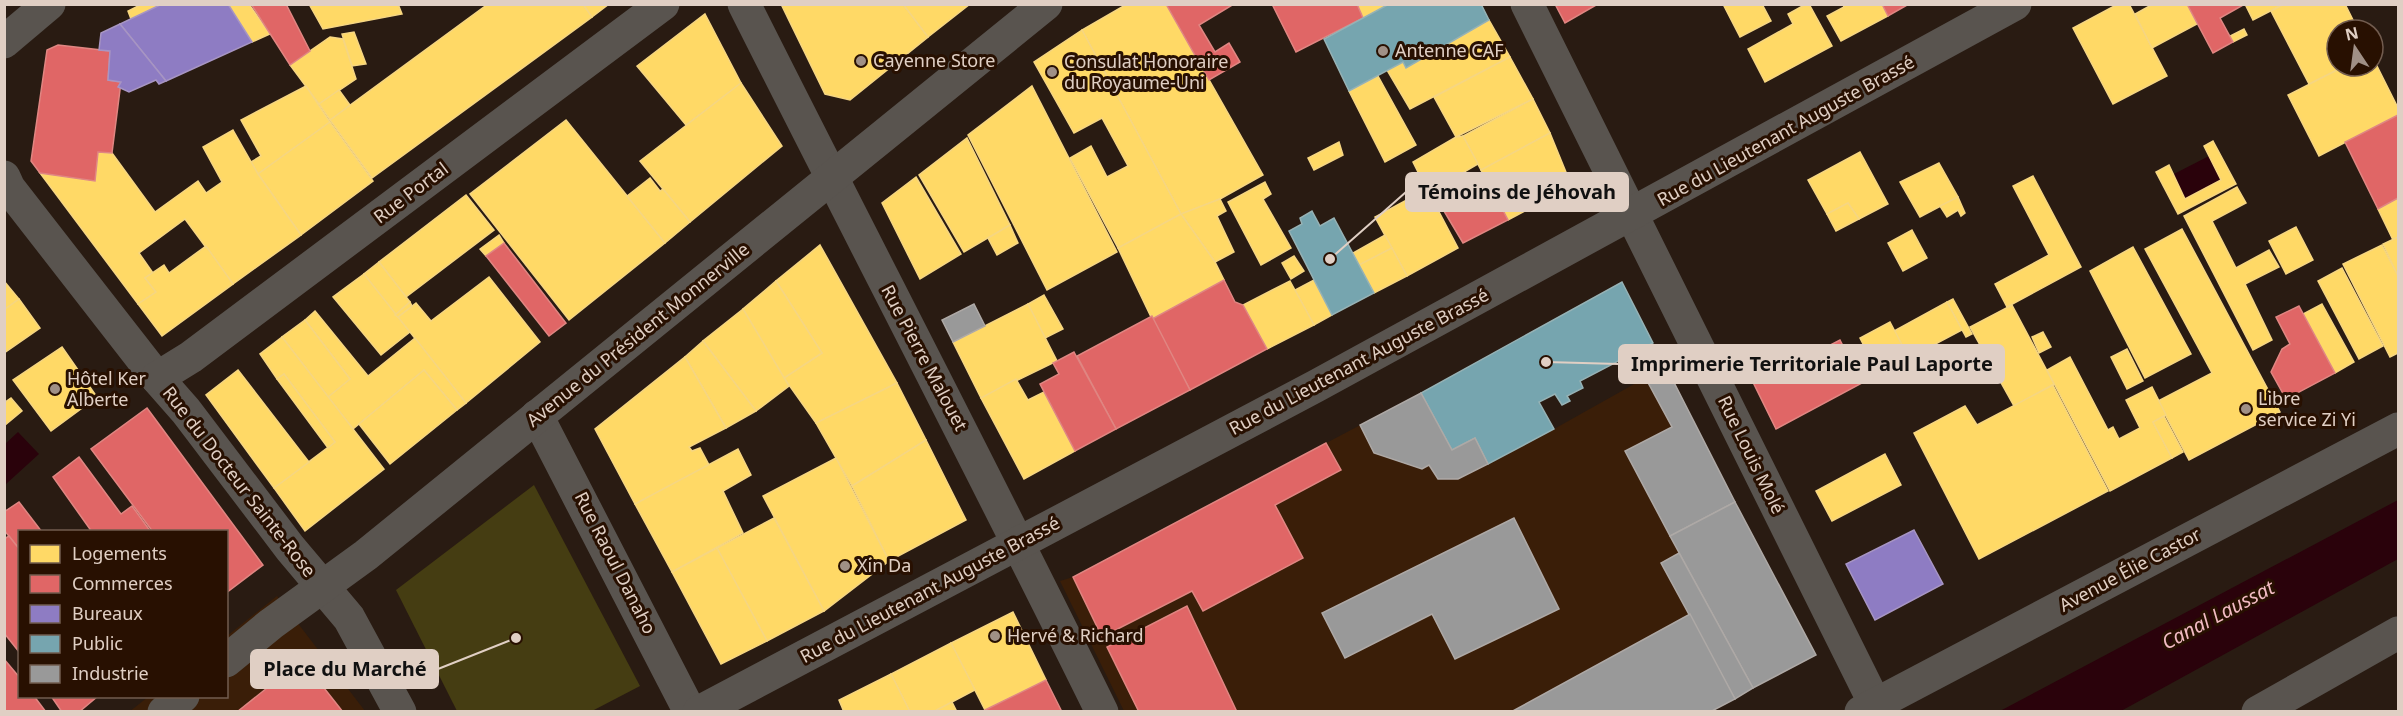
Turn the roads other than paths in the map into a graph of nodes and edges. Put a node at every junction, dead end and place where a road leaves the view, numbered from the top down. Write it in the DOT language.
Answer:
graph roads {
  1 [pos="49,4"];
  2 [pos="663,4"];
  3 [pos="744,4"];
  4 [pos="1046,4"];
  5 [pos="1527,4"];
  6 [pos="2015,4"];
  7 [pos="4,42"];
  8 [pos="4,177"];
  9 [pos="831,180"];
  10 [pos="1632,215"];
  11 [pos="157,378"];
  12 [pos="537,417"];
  13 [pos="2398,429"];
  14 [pos="1018,543"];
  15 [pos="322,587"];
  16 [pos="2398,633"];
  17 [pos="228,659"];
  18 [pos="180,698"];
  19 [pos="1872,709"];
  20 [pos="164,711"];
  21 [pos="400,711"];
  22 [pos="690,711"];
  23 [pos="699,711"];
  24 [pos="1102,711"];
  25 [pos="2258,711"];
  1 -- 7 [label="street"];
  2 -- 11 [label="street, Rue Portal"];
  3 -- 9 [label="street, Rue Pierre Malouet"];
  4 -- 9 [label="street, Avenue du Président Monnerville"];
  5 -- 10 [label="street, Rue Louis Molé"];
  6 -- 10 [label="street, Rue du Lieutenant Auguste Brassé"];
  8 -- 11 [label="street, Rue du Docteur Sainte-Rose"];
  9 -- 12 [label="street, Avenue du Président Monnerville"];
  9 -- 14 [label="street, Rue Pierre Malouet"];
  10 -- 14 [label="street, Rue du Lieutenant Auguste Brassé"];
  10 -- 19 [label="street, Rue Louis Molé"];
  11 -- 15 [label="street, Rue du Docteur Sainte-Rose"];
  12 -- 15 [label="street, Avenue du Président Monnerville"];
  12 -- 22 [label="street, Rue Raoul Danaho"];
  13 -- 19 [label="street, Avenue Élie Castor"];
  14 -- 23 [label="street, Rue du Lieutenant Auguste Brassé"];
  14 -- 24 [label="street, Rue Pierre Malouet"];
  15 -- 17 [label="street, Avenue du Président Monnerville"];
  15 -- 21 [label="street, Rue du Docteur Sainte-Rose"];
  16 -- 25 [label="street"];
  18 -- 20 [label="street"];
}
